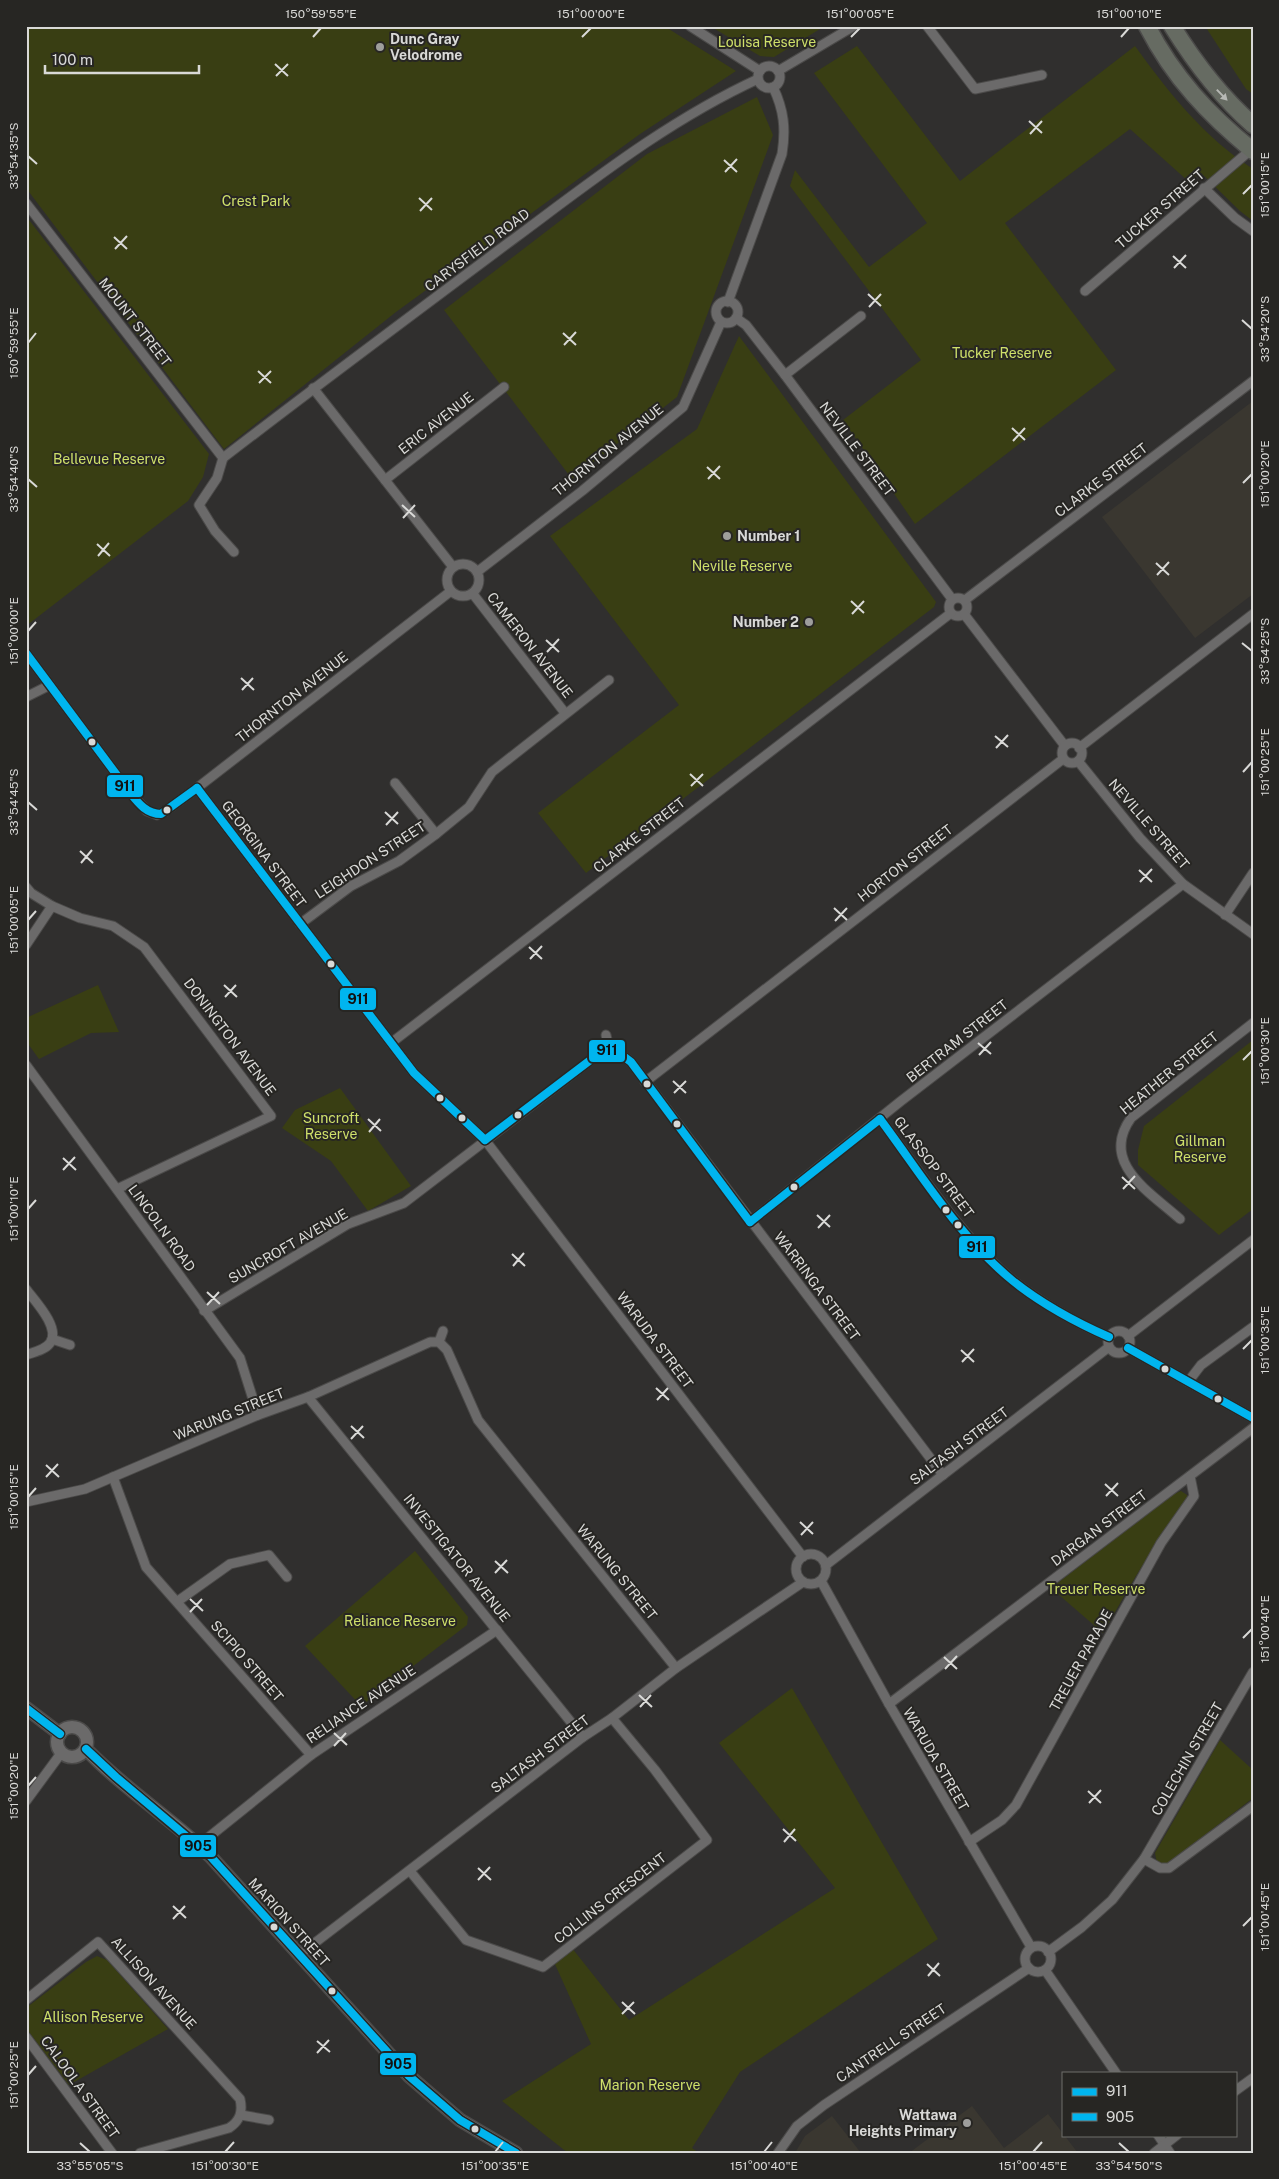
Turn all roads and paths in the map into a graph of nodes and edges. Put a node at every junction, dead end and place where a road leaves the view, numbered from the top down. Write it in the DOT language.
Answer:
graph roads {
  1 [pos="690,26"];
  2 [pos="854,26"];
  3 [pos="927,26"];
  4 [pos="1147,26"];
  5 [pos="1172,26"];
  6 [pos="1181,26"];
  7 [pos="1194,61"];
  8 [pos="778,72"];
  9 [pos="1042,74"];
  10 [pos="759,75"];
  11 [pos="773,87"];
  12 [pos="1253,125"];
  13 [pos="1252,150"];
  14 [pos="1204,188"];
  15 [pos="26,203"];
  16 [pos="1253,231"];
  17 [pos="1085,291"];
  18 [pos="728,302"];
  19 [pos="860,316"];
  20 [pos="736,318"];
  21 [pos="721,322"];
  22 [pos="785,375"];
  23 [pos="1253,381"];
  24 [pos="504,387"];
  25 [pos="313,388"];
  26 [pos="223,458"];
  27 [pos="385,480"];
  28 [pos="234,552"];
  29 [pos="453,567"];
  30 [pos="477,572"];
  31 [pos="451,591"];
  32 [pos="473,594"];
  33 [pos="952,599"];
  34 [pos="965,600"];
  35 [pos="951,613"];
  36 [pos="964,614"];
  37 [pos="1253,614"];
  38 [pos="26,653"];
  39 [pos="609,680"];
  40 [pos="50,685"];
  41 [pos="26,697"];
  42 [pos="565,713"];
  43 [pos="1065,746"];
  44 [pos="1080,748"];
  45 [pos="1064,758"];
  46 [pos="1078,761"];
  47 [pos="395,783"];
  48 [pos="196,788"];
  49 [pos="436,834"];
  50 [pos="1253,873"];
  51 [pos="1183,884"];
  52 [pos="26,887"];
  53 [pos="52,906"];
  54 [pos="1225,915"];
  55 [pos="300,924"];
  56 [pos="1253,934"];
  57 [pos="26,945"];
  58 [pos="1253,1023"];
  59 [pos="606,1035"];
  60 [pos="391,1043"];
  61 [pos="609,1049"];
  62 [pos="26,1065"];
  63 [pos="30,1078"];
  64 [pos="645,1082"];
  65 [pos="880,1119"];
  66 [pos="486,1140"];
  67 [pos="117,1189"];
  68 [pos="1180,1219"];
  69 [pos="750,1222"];
  70 [pos="1253,1240"];
  71 [pos="26,1289"];
  72 [pos="204,1311"];
  73 [pos="1253,1327"];
  74 [pos="443,1331"];
  75 [pos="1128,1336"];
  76 [pos="1110,1337"];
  77 [pos="52,1339"];
  78 [pos="439,1342"];
  79 [pos="70,1346"];
  80 [pos="1109,1347"];
  81 [pos="1128,1348"];
  82 [pos="26,1355"];
  83 [pos="1188,1382"];
  84 [pos="308,1397"];
  85 [pos="258,1415"];
  86 [pos="1253,1418"];
  87 [pos="1253,1428"];
  88 [pos="944,1475"];
  89 [pos="1190,1476"];
  90 [pos="113,1477"];
  91 [pos="26,1502"];
  92 [pos="803,1557"];
  93 [pos="826,1565"];
  94 [pos="287,1577"];
  95 [pos="821,1581"];
  96 [pos="803,1582"];
  97 [pos="178,1601"];
  98 [pos="497,1630"];
  99 [pos="676,1668"];
  100 [pos="1253,1672"];
  101 [pos="889,1704"];
  102 [pos="26,1708"];
  103 [pos="612,1718"];
  104 [pos="60,1734"];
  105 [pos="582,1738"];
  106 [pos="86,1749"];
  107 [pos="62,1752"];
  108 [pos="311,1754"];
  109 [pos="26,1801"];
  110 [pos="1253,1806"];
  111 [pos="969,1842"];
  112 [pos="199,1846"];
  113 [pos="1144,1859"];
  114 [pos="410,1870"];
  115 [pos="1032,1948"];
  116 [pos="1048,1952"];
  117 [pos="299,1955"];
  118 [pos="1029,1968"];
  119 [pos="1045,1970"];
  120 [pos="26,2000"];
  121 [pos="26,2037"];
  122 [pos="1115,2072"];
  123 [pos="1253,2078"];
  124 [pos="1236,2091"];
  125 [pos="241,2115"];
  126 [pos="269,2120"];
  127 [pos="1159,2136"];
  128 [pos="1176,2136"];
  129 [pos="1168,2149"];
  130 [pos="513,2152"];
  131 [pos="112,2153"];
  132 [pos="140,2153"];
  133 [pos="778,2153"];
  134 [pos="1154,2153"];
  1 -- 10 [label="street"];
  2 -- 8 [label="street"];
  3 -- 9 [label="street"];
  4 -- 13 [label="highway"];
  5 -- 7 [label="highway"];
  6 -- 7 [label="main road"];
  7 -- 12 [label="highway, one-way"];
  8 -- 10 [label="street"];
  8 -- 11 [label="street"];
  10 -- 11 [label="street"];
  10 -- 25 [label="street, CARYSFIELD ROAD"];
  11 -- 18 [label="street, THORNTON AVENUE"];
  13 -- 14 [label="street, TUCKER STREET"];
  14 -- 16 [label="street"];
  14 -- 17 [label="street, TUCKER STREET"];
  15 -- 26 [label="street, MOUNT STREET"];
  18 -- 20 [label="street"];
  18 -- 21 [label="street, THORNTON AVENUE"];
  19 -- 22 [label="street"];
  20 -- 21 [label="street"];
  20 -- 22 [label="street, NEVILLE STREET"];
  21 -- 30 [label="street, THORNTON AVENUE"];
  22 -- 33 [label="street, NEVILLE STREET"];
  23 -- 34 [label="street, CLARKE STREET"];
  24 -- 27 [label="street, ERIC AVENUE"];
  25 -- 26 [label="street, CARYSFIELD ROAD"];
  25 -- 27 [label="street"];
  26 -- 28 [label="street"];
  27 -- 29 [label="street"];
  29 -- 30 [label="street"];
  29 -- 31 [label="street"];
  30 -- 32 [label="street"];
  31 -- 32 [label="street"];
  31 -- 48 [label="street, THORNTON AVENUE"];
  32 -- 42 [label="street, CAMERON AVENUE"];
  33 -- 34 [label="street"];
  33 -- 35 [label="street"];
  34 -- 36 [label="street"];
  35 -- 36 [label="street"];
  35 -- 60 [label="street, CLARKE STREET"];
  36 -- 43 [label="street"];
  37 -- 44 [label="street"];
  38 -- 40 [label="street"];
  39 -- 42 [label="street, LEIGHDON STREET"];
  40 -- 41 [label="street"];
  40 -- 48 [label="street, THORNTON AVENUE"];
  42 -- 49 [label="street, LEIGHDON STREET"];
  43 -- 44 [label="street"];
  43 -- 45 [label="street"];
  44 -- 46 [label="street"];
  45 -- 46 [label="street"];
  45 -- 64 [label="street, HORTON STREET"];
  46 -- 51 [label="street, NEVILLE STREET"];
  47 -- 49 [label="street"];
  48 -- 55 [label="street, GEORGINA STREET"];
  49 -- 55 [label="street, LEIGHDON STREET"];
  50 -- 54 [label="street"];
  51 -- 54 [label="street, NEVILLE STREET"];
  51 -- 65 [label="street, BERTRAM STREET"];
  52 -- 53 [label="street, DONINGTON AVENUE"];
  53 -- 57 [label="street"];
  53 -- 67 [label="street, DONINGTON AVENUE"];
  54 -- 56 [label="street, NEVILLE STREET"];
  55 -- 60 [label="street, GEORGINA STREET"];
  58 -- 68 [label="street, HEATHER STREET"];
  59 -- 61 [label="street"];
  60 -- 66 [label="street, GEORGINA STREET"];
  61 -- 64 [label="street, WARRINGA STREET"];
  61 -- 66 [label="street"];
  62 -- 63 [label="street, LINCOLN ROAD"];
  63 -- 67 [label="street, LINCOLN ROAD"];
  64 -- 69 [label="street, WARRINGA STREET"];
  65 -- 69 [label="street, BERTRAM STREET"];
  65 -- 76 [label="street, GLASSOP STREET"];
  66 -- 72 [label="street, SUNCROFT AVENUE"];
  66 -- 92 [label="street, WARUDA STREET"];
  67 -- 72 [label="street, LINCOLN ROAD"];
  69 -- 88 [label="street, WARRINGA STREET"];
  70 -- 75 [label="street"];
  71 -- 77 [label="street"];
  72 -- 85 [label="street, LINCOLN ROAD"];
  73 -- 83 [label="street"];
  74 -- 78 [label="street"];
  75 -- 76 [label="street"];
  75 -- 81 [label="street"];
  76 -- 80 [label="street"];
  77 -- 79 [label="street"];
  77 -- 82 [label="street"];
  78 -- 84 [label="street, WARUNG STREET"];
  78 -- 99 [label="street, WARUNG STREET"];
  80 -- 81 [label="street"];
  80 -- 88 [label="street, SALTASH STREET"];
  81 -- 83 [label="street"];
  83 -- 86 [label="street"];
  84 -- 85 [label="street, WARUNG STREET"];
  84 -- 98 [label="street, INVESTIGATOR AVENUE"];
  85 -- 90 [label="street, WARUNG STREET"];
  87 -- 89 [label="street, DARGAN STREET"];
  88 -- 93 [label="street, SALTASH STREET"];
  89 -- 101 [label="street, DARGAN STREET"];
  89 -- 111 [label="street, TREUER PARADE"];
  90 -- 91 [label="street, WARUNG STREET"];
  90 -- 97 [label="street, SCIPIO STREET"];
  92 -- 93 [label="street"];
  92 -- 96 [label="street"];
  93 -- 95 [label="street"];
  94 -- 97 [label="street"];
  95 -- 96 [label="street"];
  95 -- 101 [label="street, WARUDA STREET"];
  96 -- 99 [label="street, SALTASH STREET"];
  97 -- 108 [label="street, SCIPIO STREET"];
  98 -- 105 [label="street, INVESTIGATOR AVENUE"];
  98 -- 108 [label="street, RELIANCE AVENUE"];
  99 -- 103 [label="street, SALTASH STREET"];
  100 -- 113 [label="street, COLECHIN STREET"];
  101 -- 111 [label="street, WARUDA STREET"];
  102 -- 104 [label="main road"];
  103 -- 105 [label="street, SALTASH STREET"];
  103 -- 114 [label="street, COLLINS CRESCENT"];
  104 -- 106 [label="main road"];
  104 -- 107 [label="main road"];
  105 -- 114 [label="street, SALTASH STREET"];
  106 -- 107 [label="main road"];
  106 -- 112 [label="main road, MARION STREET"];
  107 -- 109 [label="street"];
  108 -- 112 [label="street, RELIANCE AVENUE"];
  110 -- 113 [label="street"];
  111 -- 115 [label="street, WARUDA STREET"];
  112 -- 117 [label="main road, MARION STREET"];
  113 -- 116 [label="street"];
  114 -- 117 [label="street, SALTASH STREET"];
  115 -- 116 [label="street"];
  115 -- 118 [label="street"];
  116 -- 119 [label="street"];
  117 -- 130 [label="main road, MARION STREET"];
  118 -- 119 [label="street"];
  118 -- 133 [label="street, CANTRELL STREET"];
  119 -- 122 [label="street"];
  120 -- 125 [label="street, ALLISON AVENUE"];
  121 -- 131 [label="street, CALOOLA STREET"];
  123 -- 124 [label="street"];
  125 -- 126 [label="street"];
  125 -- 132 [label="street"];
  127 -- 129 [label="street"];
  128 -- 129 [label="street"];
  129 -- 134 [label="street"];
}
